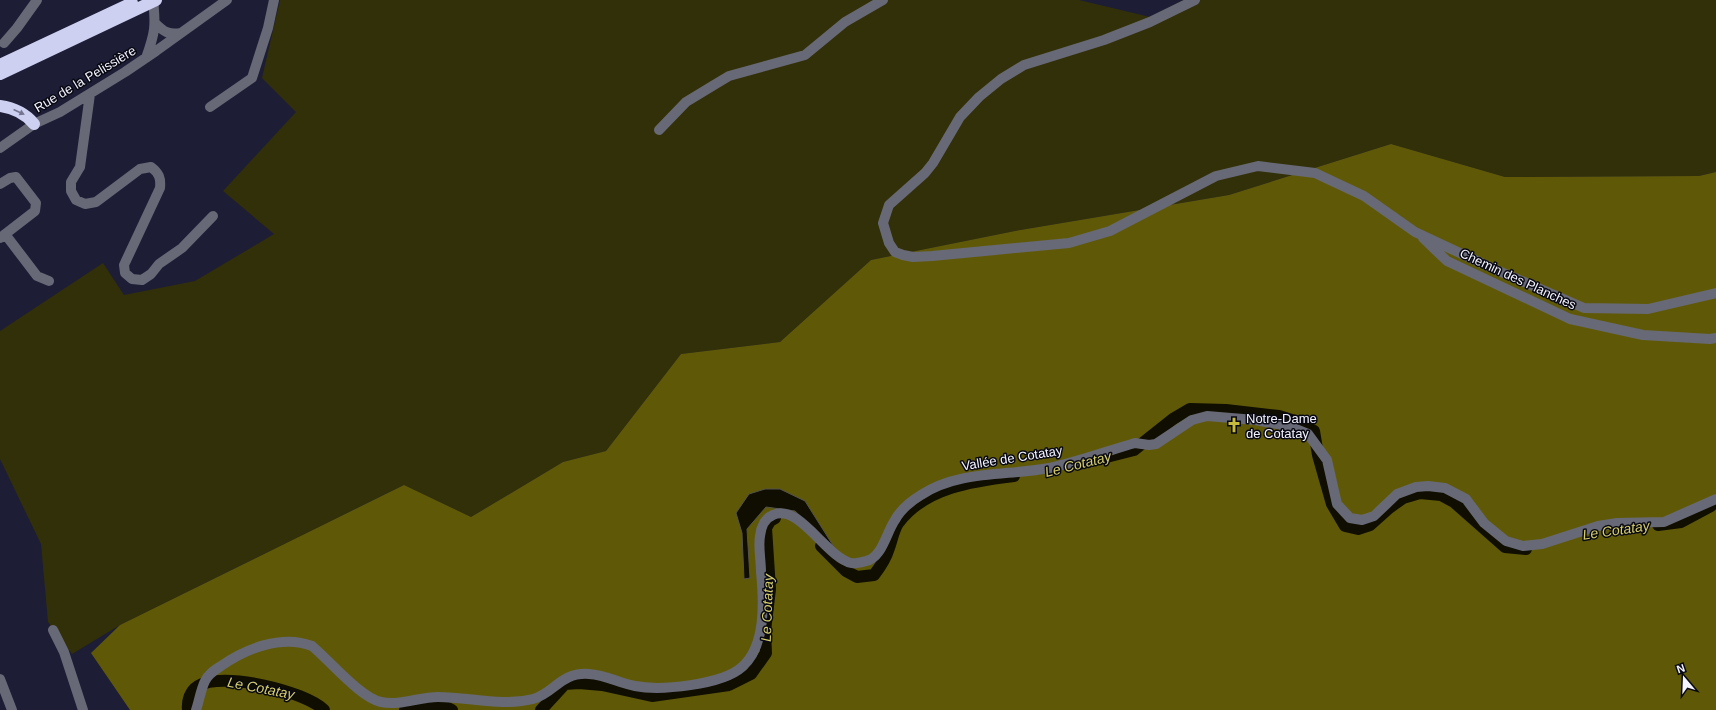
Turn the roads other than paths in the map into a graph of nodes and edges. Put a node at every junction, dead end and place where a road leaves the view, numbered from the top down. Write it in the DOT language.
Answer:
graph roads {
  1 [pos="37,0"];
  2 [pos="138,0"];
  3 [pos="155,0"];
  4 [pos="227,0"];
  5 [pos="274,0"];
  6 [pos="883,0"];
  7 [pos="1195,0"];
  8 [pos="155,21"];
  9 [pos="183,32"];
  10 [pos="4,43"];
  11 [pos="146,58"];
  12 [pos="0,65"];
  13 [pos="0,74"];
  14 [pos="90,94"];
  15 [pos="0,106"];
  16 [pos="210,107"];
  17 [pos="34,124"];
  18 [pos="659,130"];
  19 [pos="0,148"];
  20 [pos="0,184"];
  21 [pos="213,216"];
  22 [pos="1415,232"];
  23 [pos="3,236"];
  24 [pos="49,281"];
  25 [pos="1716,293"];
  26 [pos="1716,338"];
  27 [pos="1716,499"];
  28 [pos="53,630"];
  29 [pos="0,679"];
  30 [pos="12,710"];
  31 [pos="83,710"];
  32 [pos="196,710"];
  1 -- 10 [label="street"];
  2 -- 12 [label="highway"];
  3 -- 8 [label="street"];
  3 -- 13 [label="highway"];
  4 -- 9 [label="street, Rue de la Pelissière"];
  5 -- 16 [label="street"];
  6 -- 18 [label="street"];
  7 -- 22 [label="street"];
  8 -- 9 [label="street"];
  8 -- 11 [label="street"];
  9 -- 11 [label="street, Rue de la Pelissière"];
  11 -- 14 [label="street, Rue de la Pelissière"];
  14 -- 17 [label="street, Rue de la Pelissière"];
  14 -- 21 [label="street"];
  15 -- 17 [label="highway, one-way"];
  17 -- 19 [label="street, Rue de la Pelissière"];
  20 -- 23 [label="street"];
  22 -- 25 [label="street"];
  22 -- 26 [label="street, Chemin des Planches"];
  23 -- 24 [label="street"];
  27 -- 32 [label="street, Vallée de Cotatay"];
  28 -- 31 [label="street"];
  29 -- 30 [label="street"];
}
